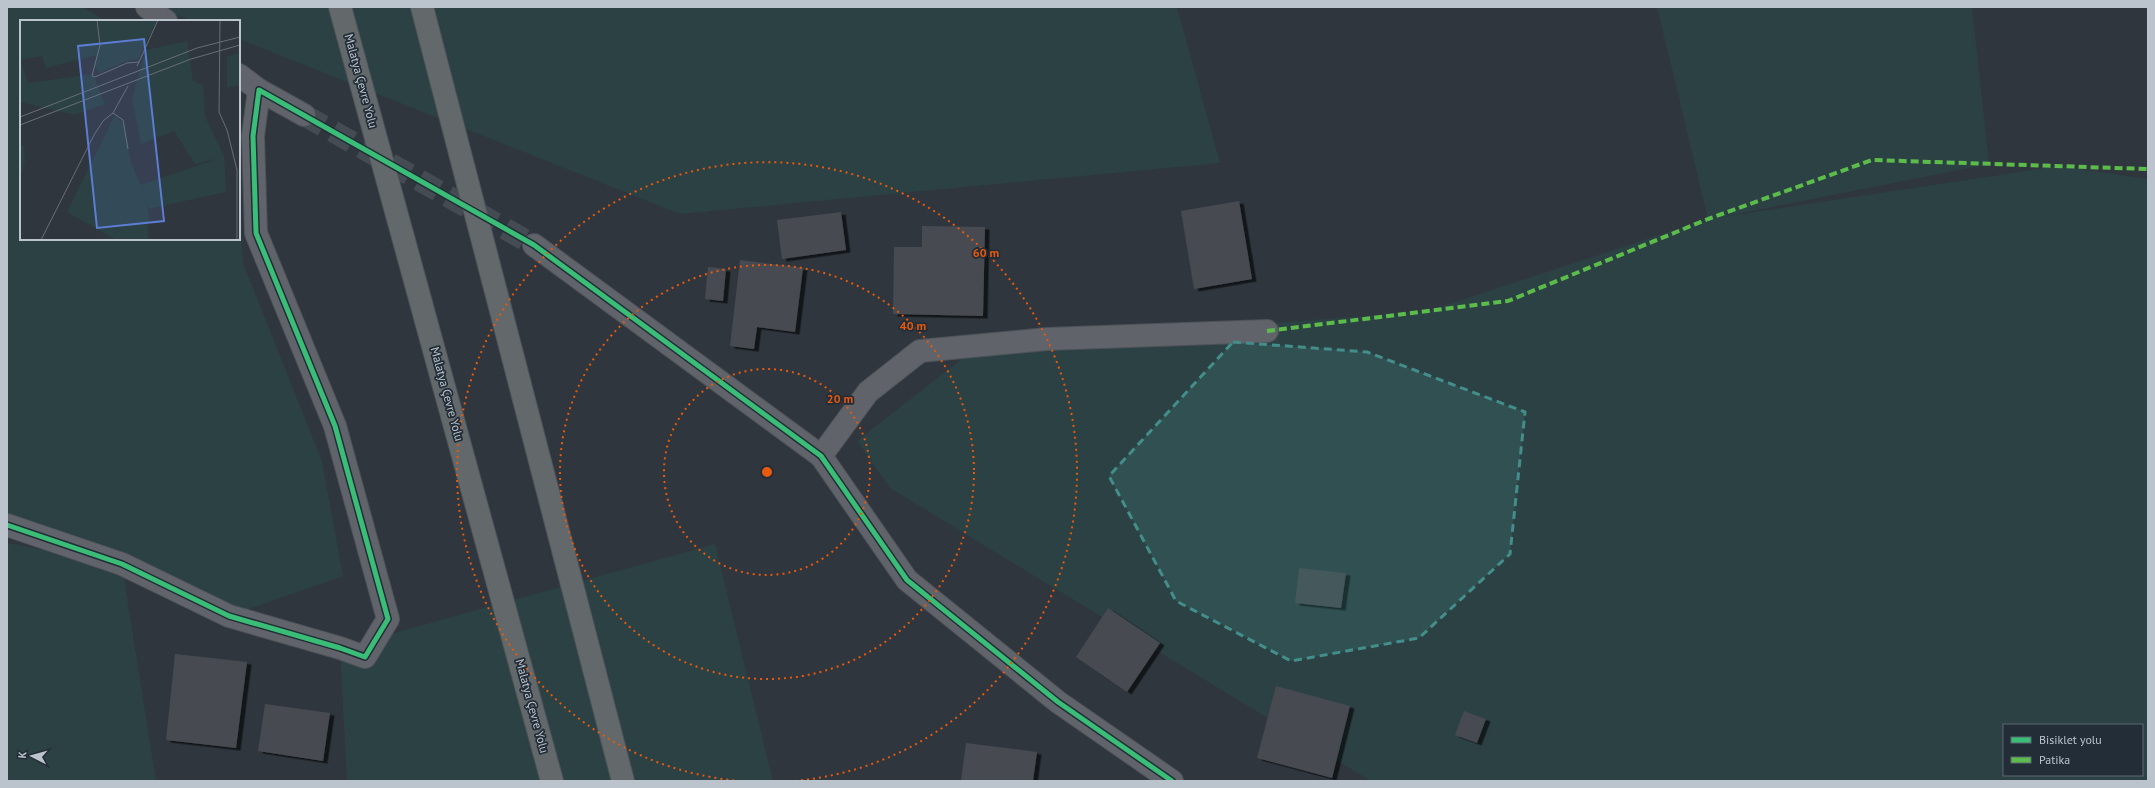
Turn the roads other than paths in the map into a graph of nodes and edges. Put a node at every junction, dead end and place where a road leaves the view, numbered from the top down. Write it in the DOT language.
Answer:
graph roads {
  1 [pos="147,7"];
  2 [pos="340,7"];
  3 [pos="422,7"];
  4 [pos="165,20"];
  5 [pos="240,76"];
  6 [pos="259,90"];
  7 [pos="304,115"];
  8 [pos="534,245"];
  9 [pos="1267,330"];
  10 [pos="821,456"];
  11 [pos="7,525"];
  12 [pos="552,781"];
  13 [pos="623,781"];
  14 [pos="1172,781"];
  1 -- 4 [label="street"];
  2 -- 12 [label="highway, Malatya Çevre Yolu"];
  3 -- 13 [label="highway"];
  5 -- 6 [label="street"];
  6 -- 7 [label="street"];
  6 -- 11 [label="street"];
  8 -- 10 [label="street"];
  9 -- 10 [label="street"];
  10 -- 14 [label="street"];
}
